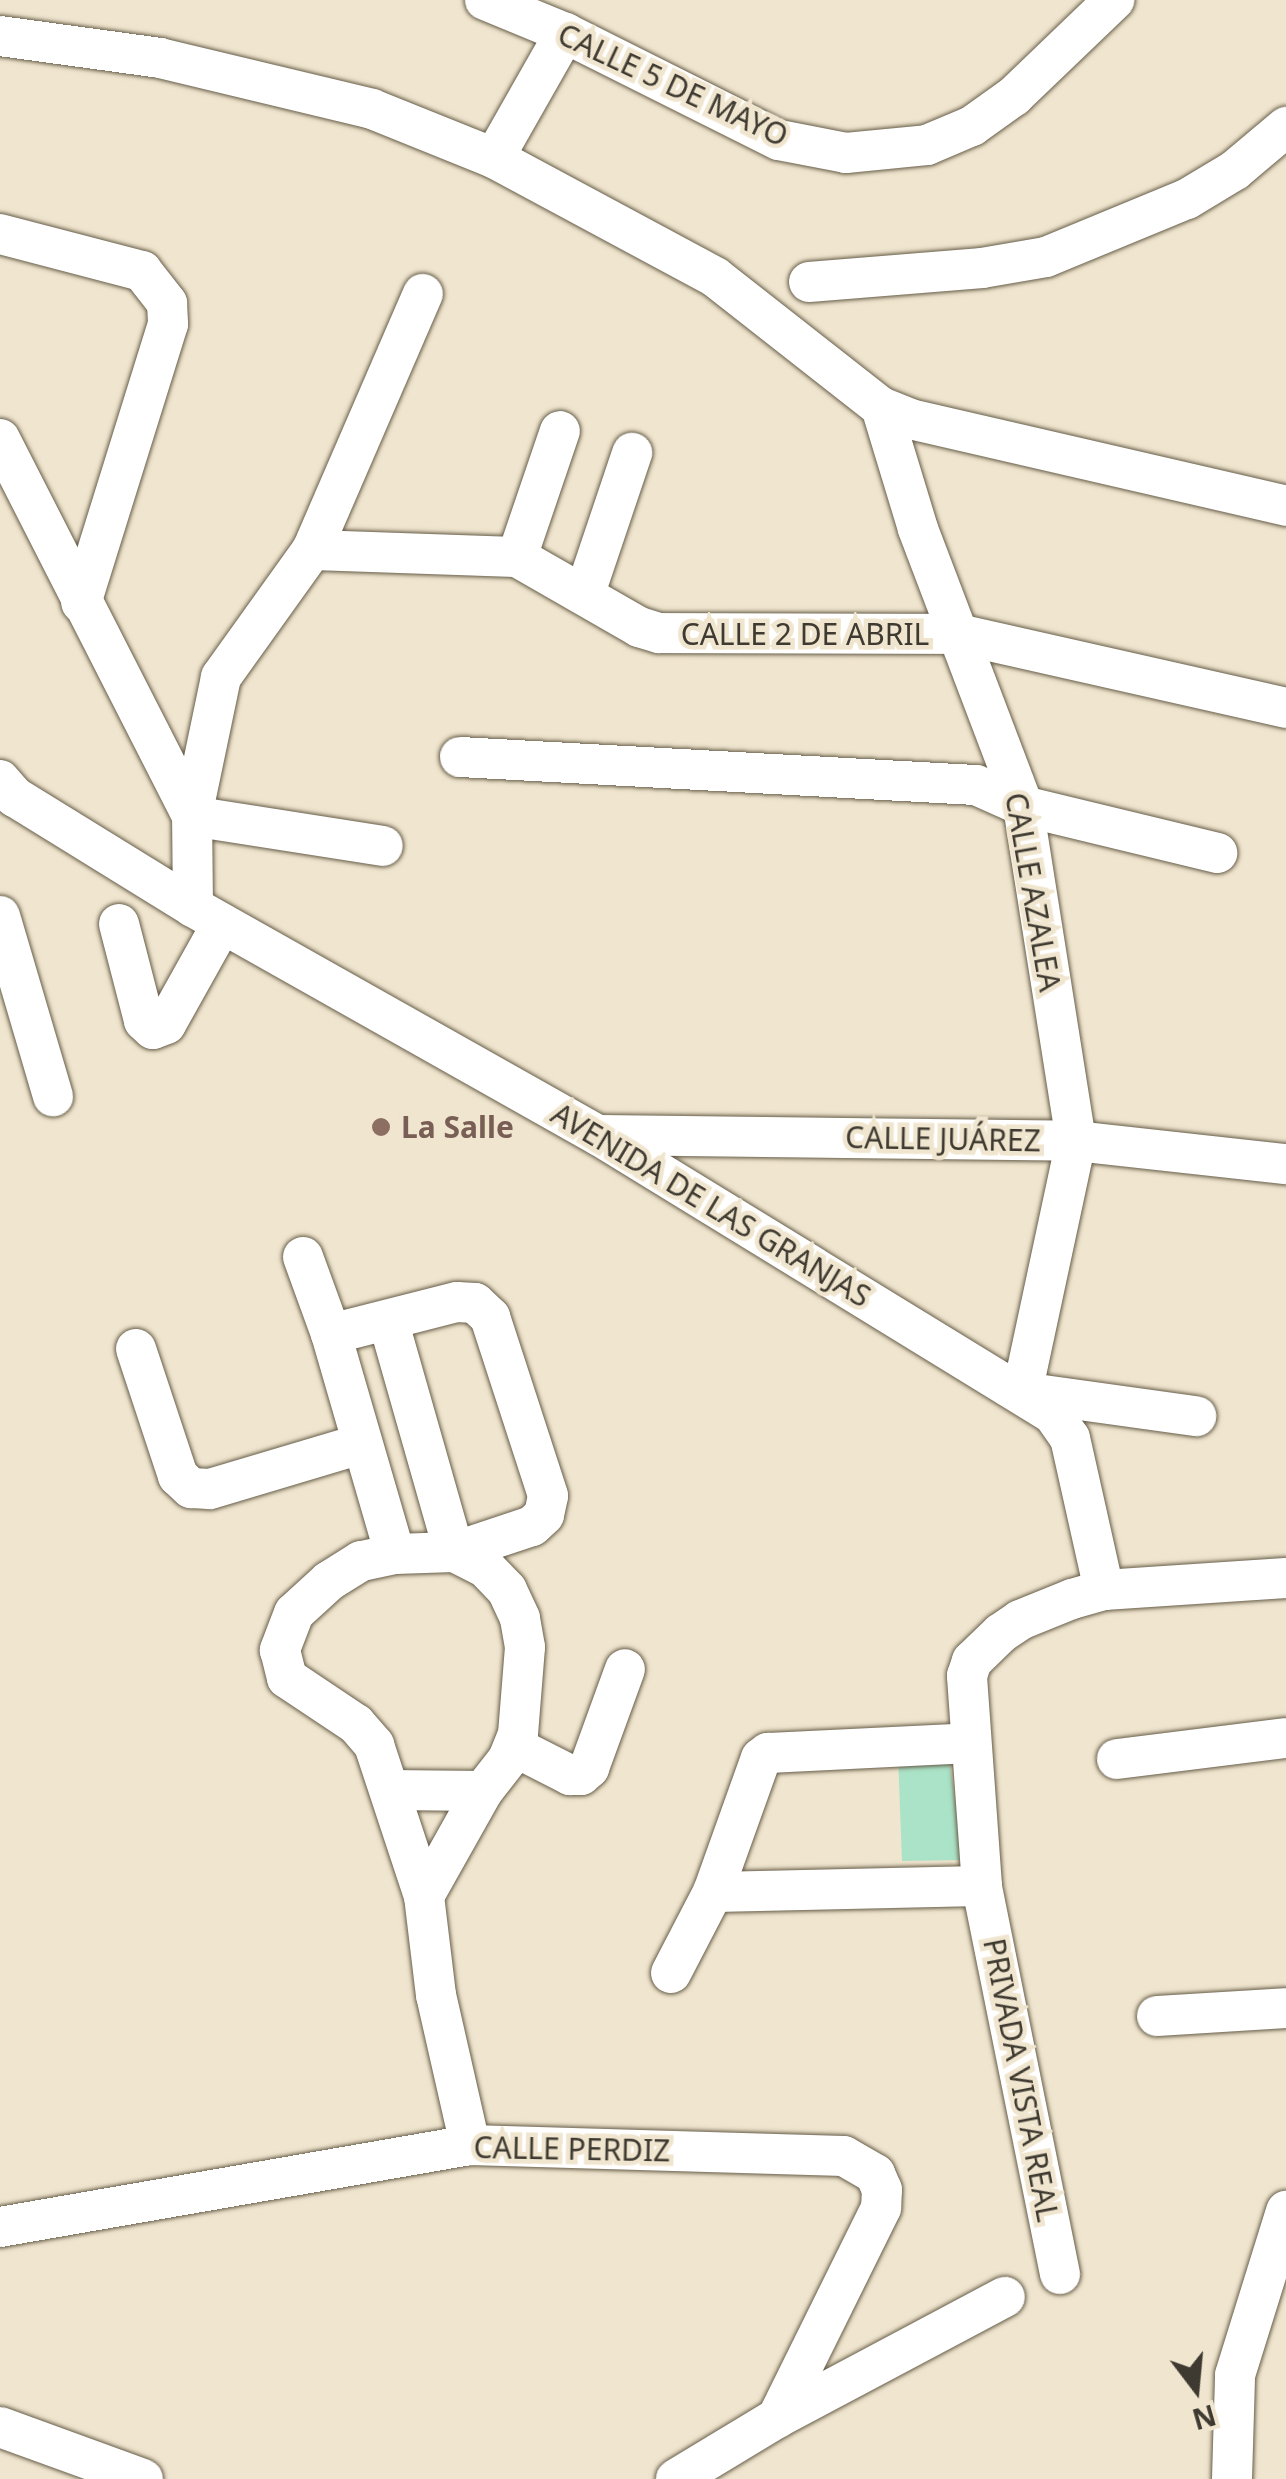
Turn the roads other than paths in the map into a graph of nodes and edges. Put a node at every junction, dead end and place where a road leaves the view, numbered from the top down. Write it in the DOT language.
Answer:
graph roads {
  1 [pos="485,0"];
  2 [pos="1114,0"];
  3 [pos="565,34"];
  4 [pos="0,36"];
  5 [pos="1286,127"];
  6 [pos="494,158"];
  7 [pos="0,234"];
  8 [pos="809,282"];
  9 [pos="423,294"];
  10 [pos="881,407"];
  11 [pos="560,431"];
  12 [pos="0,439"];
  13 [pos="632,453"];
  14 [pos="1286,506"];
  15 [pos="312,550"];
  16 [pos="517,557"];
  17 [pos="585,593"];
  18 [pos="81,603"];
  19 [pos="958,634"];
  20 [pos="1286,708"];
  21 [pos="460,756"];
  22 [pos="5,795"];
  23 [pos="1023,806"];
  24 [pos="192,816"];
  25 [pos="383,846"];
  26 [pos="1217,853"];
  27 [pos="208,915"];
  28 [pos="0,916"];
  29 [pos="119,924"];
  30 [pos="53,1096"];
  31 [pos="598,1135"];
  32 [pos="1076,1141"];
  33 [pos="1286,1164"];
  34 [pos="303,1257"];
  35 [pos="388,1320"];
  36 [pos="331,1334"];
  37 [pos="136,1349"];
  38 [pos="1022,1392"];
  39 [pos="1196,1416"];
  40 [pos="361,1444"];
  41 [pos="454,1552"];
  42 [pos="395,1554"];
  43 [pos="1286,1578"];
  44 [pos="1104,1590"];
  45 [pos="625,1670"];
  46 [pos="1286,1738"];
  47 [pos="971,1743"];
  48 [pos="515,1746"];
  49 [pos="1117,1759"];
  50 [pos="390,1790"];
  51 [pos="483,1791"];
  52 [pos="982,1886"];
  53 [pos="713,1892"];
  54 [pos="424,1896"];
  55 [pos="671,1973"];
  56 [pos="1286,2008"];
  57 [pos="1157,2016"];
  58 [pos="470,2145"];
  59 [pos="1286,2211"];
  60 [pos="0,2227"];
  61 [pos="1060,2274"];
  62 [pos="1005,2297"];
  63 [pos="830,2312"];
  64 [pos="868,2370"];
  65 [pos="777,2418"];
  66 [pos="0,2427"];
  67 [pos="142,2479"];
  68 [pos="676,2479"];
  69 [pos="1232,2479"];
  1 -- 3 [label="street, CALLE 5 DE MAYO"];
  2 -- 3 [label="street, CALLE 5 DE MAYO"];
  3 -- 6 [label="street"];
  4 -- 6 [label="street"];
  5 -- 8 [label="street"];
  6 -- 10 [label="street"];
  7 -- 18 [label="street"];
  9 -- 15 [label="street"];
  10 -- 14 [label="street"];
  10 -- 19 [label="street, CALLE AZALEA"];
  11 -- 16 [label="street"];
  12 -- 18 [label="street"];
  13 -- 17 [label="street"];
  15 -- 16 [label="street, CALLE 2 DE ABRIL"];
  15 -- 24 [label="street"];
  16 -- 17 [label="street, CALLE 2 DE ABRIL"];
  17 -- 19 [label="street, CALLE 2 DE ABRIL"];
  18 -- 24 [label="street"];
  19 -- 20 [label="street, CALLE 2 DE ABRIL"];
  19 -- 23 [label="street, CALLE AZALEA"];
  21 -- 23 [label="street"];
  22 -- 27 [label="street, AVENIDA DE LAS GRANJAS"];
  23 -- 26 [label="street"];
  23 -- 32 [label="street, CALLE AZALEA"];
  24 -- 25 [label="street"];
  24 -- 27 [label="street"];
  27 -- 29 [label="street"];
  27 -- 31 [label="street, AVENIDA DE LAS GRANJAS"];
  28 -- 30 [label="street"];
  31 -- 32 [label="street, CALLE JUÁREZ"];
  31 -- 38 [label="street, AVENIDA DE LAS GRANJAS"];
  32 -- 33 [label="street, CALLE JUÁREZ"];
  32 -- 38 [label="street, CALLE AZALEA"];
  34 -- 36 [label="street"];
  35 -- 36 [label="street"];
  35 -- 41 [label="street"];
  35 -- 41 [label="street"];
  36 -- 40 [label="street"];
  37 -- 40 [label="street"];
  38 -- 39 [label="street"];
  38 -- 44 [label="street, AVENIDA DE LAS GRANJAS"];
  40 -- 42 [label="street"];
  41 -- 42 [label="street"];
  41 -- 48 [label="street"];
  42 -- 50 [label="street"];
  43 -- 44 [label="street"];
  44 -- 47 [label="street, PRIVADA VISTA REAL"];
  45 -- 48 [label="street"];
  46 -- 49 [label="street"];
  47 -- 52 [label="street, PRIVADA VISTA REAL"];
  47 -- 53 [label="street"];
  48 -- 51 [label="street"];
  50 -- 51 [label="street"];
  50 -- 54 [label="street"];
  51 -- 54 [label="street"];
  52 -- 53 [label="street"];
  52 -- 61 [label="street, PRIVADA VISTA REAL"];
  53 -- 55 [label="street"];
  54 -- 58 [label="street"];
  56 -- 57 [label="street"];
  58 -- 60 [label="street, CALLE PERDIZ"];
  58 -- 63 [label="street, CALLE PERDIZ"];
  59 -- 69 [label="street"];
  62 -- 64 [label="street"];
  63 -- 64 [label="street"];
  63 -- 65 [label="street, CALLE PERDIZ"];
  64 -- 65 [label="street"];
  65 -- 68 [label="street"];
  66 -- 67 [label="street"];
}
